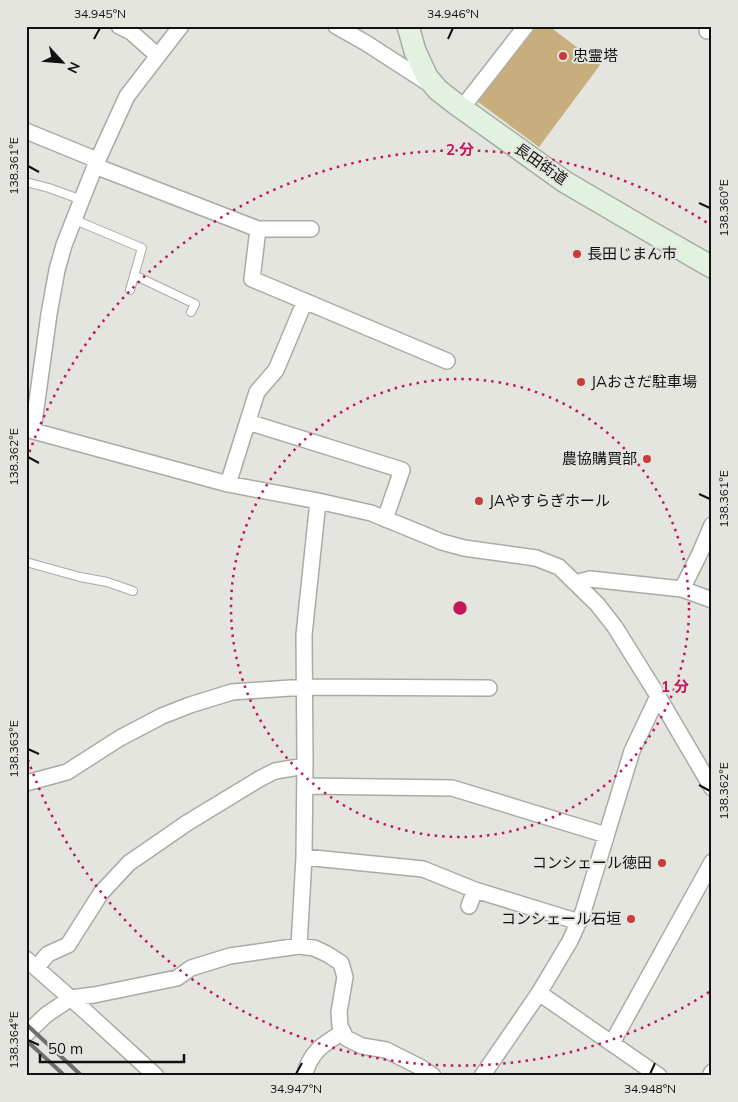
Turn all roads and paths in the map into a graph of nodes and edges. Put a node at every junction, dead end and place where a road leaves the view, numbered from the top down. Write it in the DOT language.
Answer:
graph roads {
  1 [pos="119,26"];
  2 [pos="181,26"];
  3 [pos="336,26"];
  4 [pos="408,26"];
  5 [pos="526,26"];
  6 [pos="158,56"];
  7 [pos="438,90"];
  8 [pos="462,108"];
  9 [pos="26,131"];
  10 [pos="96,164"];
  11 [pos="26,182"];
  12 [pos="82,200"];
  13 [pos="75,220"];
  14 [pos="258,229"];
  15 [pos="311,229"];
  16 [pos="712,267"];
  17 [pos="134,275"];
  18 [pos="130,290"];
  19 [pos="305,301"];
  20 [pos="191,312"];
  21 [pos="447,361"];
  22 [pos="248,422"];
  23 [pos="30,430"];
  24 [pos="228,484"];
  25 [pos="318,501"];
  26 [pos="385,519"];
  27 [pos="712,525"];
  28 [pos="26,562"];
  29 [pos="576,583"];
  30 [pos="682,589"];
  31 [pos="133,591"];
  32 [pos="712,600"];
  33 [pos="305,687"];
  34 [pos="489,688"];
  35 [pos="658,696"];
  36 [pos="305,766"];
  37 [pos="26,782"];
  38 [pos="305,786"];
  39 [pos="712,788"];
  40 [pos="606,835"];
  41 [pos="304,857"];
  42 [pos="712,862"];
  43 [pos="475,890"];
  44 [pos="469,906"];
  45 [pos="579,922"];
  46 [pos="299,946"];
  47 [pos="31,963"];
  48 [pos="539,993"];
  49 [pos="71,998"];
  50 [pos="343,1032"];
  51 [pos="26,1034"];
  52 [pos="612,1043"];
  53 [pos="712,1072"];
  54 [pos="156,1076"];
  55 [pos="304,1076"];
  56 [pos="433,1076"];
  57 [pos="482,1076"];
  58 [pos="659,1076"];
  59 [pos="710,1076"];
  1 -- 6 [label="street"];
  2 -- 6 [label="street"];
  3 -- 7 [label="street"];
  4 -- 7 [label="main road, 長田街道"];
  5 -- 8 [label="street"];
  6 -- 10 [label="street"];
  7 -- 8 [label="main road, 長田街道"];
  8 -- 16 [label="main road, 長田街道"];
  9 -- 10 [label="street"];
  10 -- 12 [label="street"];
  10 -- 14 [label="street"];
  11 -- 12 [label="lane"];
  12 -- 13 [label="street"];
  13 -- 17 [label="lane"];
  13 -- 23 [label="street"];
  14 -- 15 [label="street"];
  14 -- 19 [label="street"];
  17 -- 18 [label="lane"];
  17 -- 20 [label="lane"];
  19 -- 21 [label="street"];
  19 -- 22 [label="street"];
  22 -- 24 [label="street"];
  22 -- 26 [label="street"];
  23 -- 24 [label="street"];
  24 -- 25 [label="street"];
  25 -- 26 [label="street"];
  25 -- 33 [label="street"];
  26 -- 29 [label="street"];
  27 -- 30 [label="street"];
  28 -- 31 [label="lane"];
  29 -- 30 [label="street"];
  29 -- 35 [label="street"];
  30 -- 32 [label="street"];
  33 -- 34 [label="street"];
  33 -- 36 [label="street"];
  33 -- 37 [label="street"];
  35 -- 39 [label="street"];
  35 -- 40 [label="street"];
  36 -- 38 [label="street"];
  36 -- 47 [label="street"];
  38 -- 40 [label="street"];
  38 -- 41 [label="street"];
  40 -- 45 [label="street"];
  41 -- 43 [label="street"];
  41 -- 46 [label="street"];
  42 -- 52 [label="street"];
  43 -- 44 [label="street"];
  43 -- 45 [label="street"];
  45 -- 48 [label="street"];
  46 -- 49 [label="street"];
  46 -- 50 [label="street"];
  47 -- 49 [label="street"];
  48 -- 52 [label="street"];
  48 -- 57 [label="street"];
  49 -- 51 [label="street"];
  49 -- 54 [label="street"];
  50 -- 55 [label="street"];
  50 -- 56 [label="street"];
  52 -- 58 [label="street"];
  53 -- 59 [label="street"];
}
